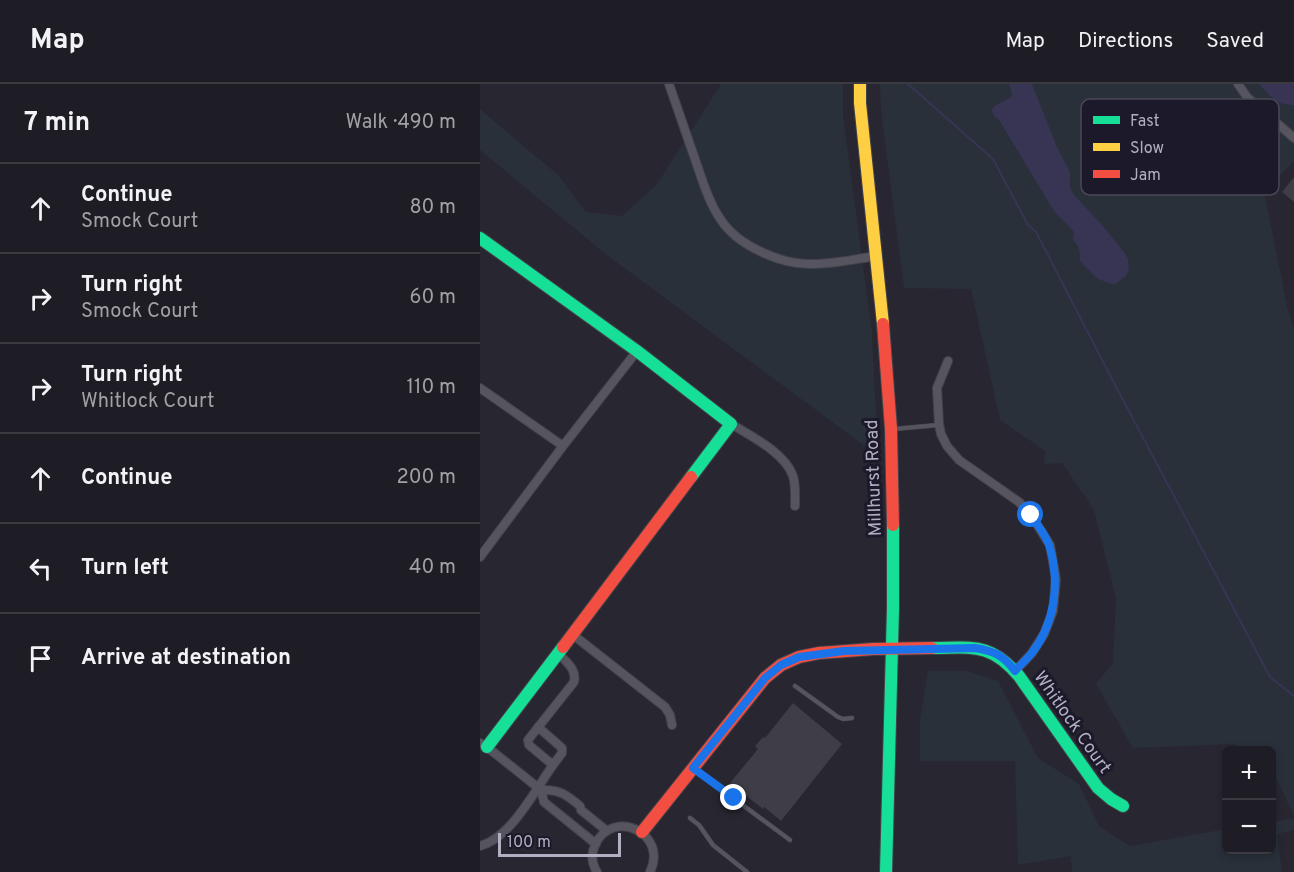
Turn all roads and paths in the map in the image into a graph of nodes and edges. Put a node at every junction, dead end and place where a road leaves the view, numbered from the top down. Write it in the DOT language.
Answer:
graph roads {
  1 [pos="669,84"];
  2 [pos="860,84"];
  3 [pos="1238,84"];
  4 [pos="1248,99"];
  5 [pos="1279,125"];
  6 [pos="1294,138"];
  7 [pos="480,238"];
  8 [pos="876,256"];
  9 [pos="637,351"];
  10 [pos="948,361"];
  11 [pos="480,388"];
  12 [pos="731,424"];
  13 [pos="939,424"];
  14 [pos="891,429"];
  15 [pos="563,446"];
  16 [pos="795,506"];
  17 [pos="480,557"];
  18 [pos="572,634"];
  19 [pos="891,649"];
  20 [pos="558,653"];
  21 [pos="1015,671"];
  22 [pos="795,686"];
  23 [pos="852,718"];
  24 [pos="672,725"];
  25 [pos="538,727"];
  26 [pos="483,745"];
  27 [pos="553,765"];
  28 [pos="693,768"];
  29 [pos="539,789"];
  30 [pos="1123,806"];
  31 [pos="582,811"];
  32 [pos="690,818"];
  33 [pos="572,824"];
  34 [pos="607,831"];
  35 [pos="642,832"];
  36 [pos="790,840"];
  37 [pos="596,843"];
  38 [pos="480,846"];
  39 [pos="597,872"];
  40 [pos="650,872"];
  41 [pos="747,872"];
  42 [pos="886,872"];
  1 -- 8 [label="street"];
  2 -- 8 [label="street, Millhurst Road"];
  3 -- 4 [label="street"];
  5 -- 6 [label="street"];
  7 -- 9 [label="street"];
  8 -- 14 [label="street, Millhurst Road"];
  9 -- 12 [label="street"];
  9 -- 15 [label="street"];
  10 -- 13 [label="street"];
  11 -- 15 [label="street"];
  12 -- 16 [label="street"];
  12 -- 18 [label="street"];
  13 -- 14 [label="lane"];
  13 -- 21 [label="street"];
  14 -- 19 [label="street, Millhurst Road"];
  15 -- 17 [label="street"];
  18 -- 20 [label="street"];
  18 -- 24 [label="street"];
  19 -- 21 [label="street, Whitlock Court"];
  19 -- 28 [label="street, Whitlock Court"];
  19 -- 42 [label="street, Millhurst Road"];
  20 -- 25 [label="street"];
  20 -- 26 [label="street"];
  21 -- 30 [label="street, Whitlock Court"];
  22 -- 23 [label="lane"];
  25 -- 27 [label="street"];
  25 -- 27 [label="street"];
  26 -- 29 [label="street"];
  27 -- 29 [label="street"];
  28 -- 35 [label="street, Whitlock Court"];
  28 -- 36 [label="lane"];
  29 -- 31 [label="street"];
  29 -- 33 [label="street"];
  29 -- 38 [label="street"];
  31 -- 33 [label="street"];
  31 -- 34 [label="street"];
  32 -- 41 [label="lane"];
  33 -- 37 [label="street"];
  34 -- 35 [label="street"];
  34 -- 37 [label="street"];
  35 -- 40 [label="street"];
  37 -- 39 [label="street"];
}
